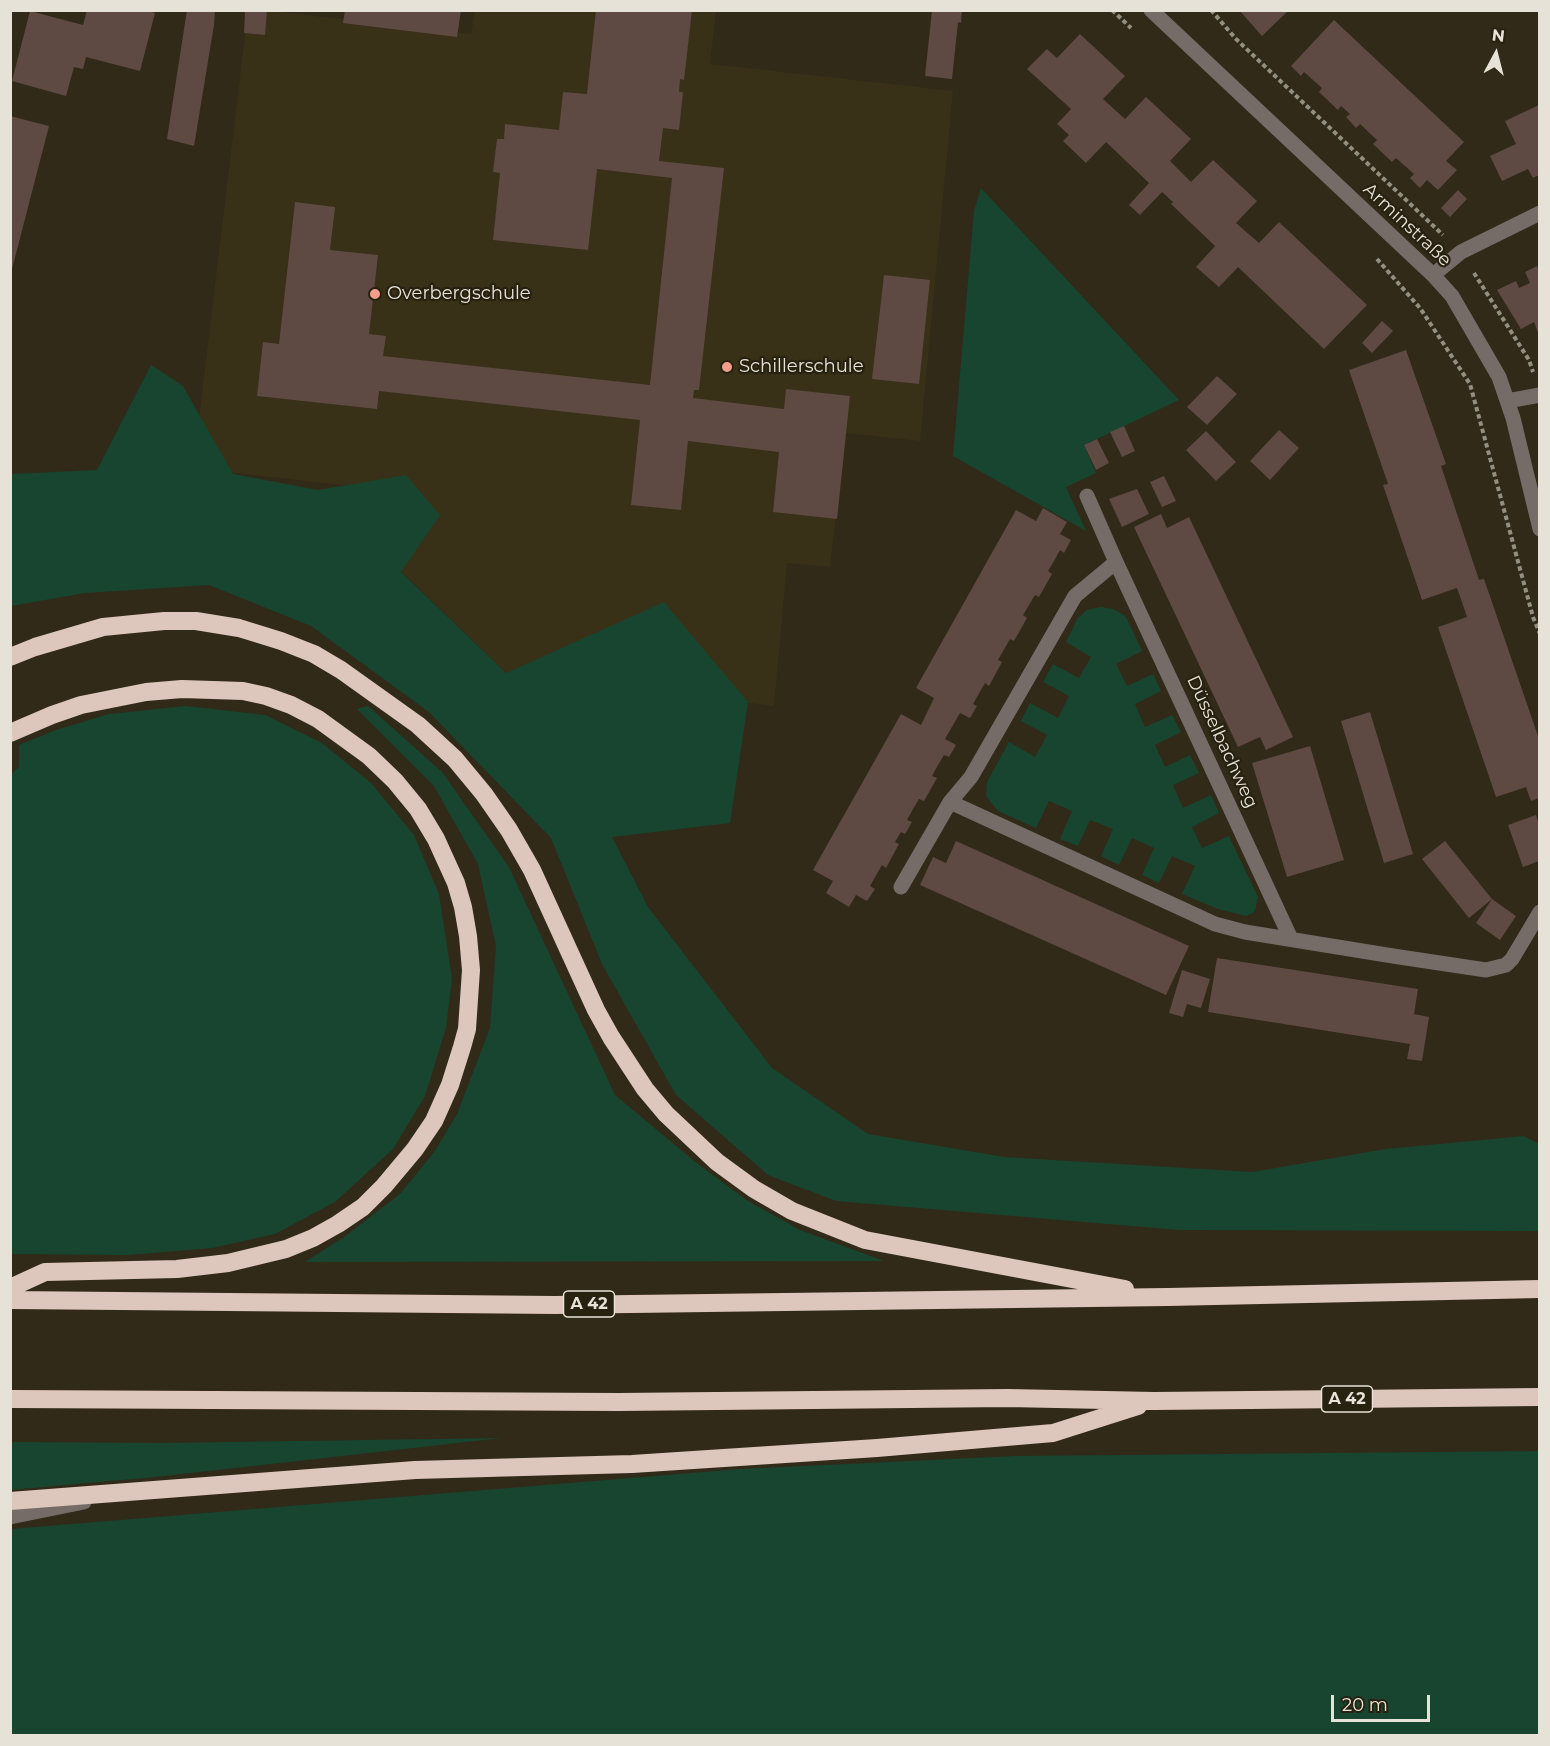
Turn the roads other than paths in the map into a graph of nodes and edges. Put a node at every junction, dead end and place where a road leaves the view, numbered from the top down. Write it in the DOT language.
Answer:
graph roads {
  1 [pos="1151,10"];
  2 [pos="1539,213"];
  3 [pos="1433,275"];
  4 [pos="1539,395"];
  5 [pos="1507,401"];
  6 [pos="1087,496"];
  7 [pos="1539,529"];
  8 [pos="1116,562"];
  9 [pos="10,657"];
  10 [pos="10,733"];
  11 [pos="950,802"];
  12 [pos="901,887"];
  13 [pos="1539,912"];
  14 [pos="1291,939"];
  15 [pos="10,1288"];
  16 [pos="1539,1289"];
  17 [pos="1168,1297"];
  18 [pos="10,1300"];
  19 [pos="1539,1397"];
  20 [pos="10,1399"];
  21 [pos="1154,1401"];
  22 [pos="138,1491"];
  23 [pos="10,1501"];
  24 [pos="10,1517"];
  1 -- 3 [label="street, Arminstraße"];
  2 -- 3 [label="street"];
  3 -- 5 [label="street, Arminstraße"];
  4 -- 5 [label="street"];
  5 -- 7 [label="street, Arminstraße"];
  6 -- 8 [label="street, Düsselbachweg"];
  8 -- 11 [label="street"];
  8 -- 14 [label="street, Düsselbachweg"];
  9 -- 17 [label="highway"];
  10 -- 15 [label="highway"];
  11 -- 12 [label="street"];
  11 -- 14 [label="street"];
  13 -- 14 [label="street"];
  16 -- 17 [label="highway, A 42"];
  17 -- 18 [label="highway, A 42"];
  19 -- 21 [label="highway, A 42"];
  20 -- 21 [label="highway, A 42"];
  21 -- 22 [label="highway"];
  22 -- 23 [label="highway"];
  22 -- 24 [label="street"];
}
